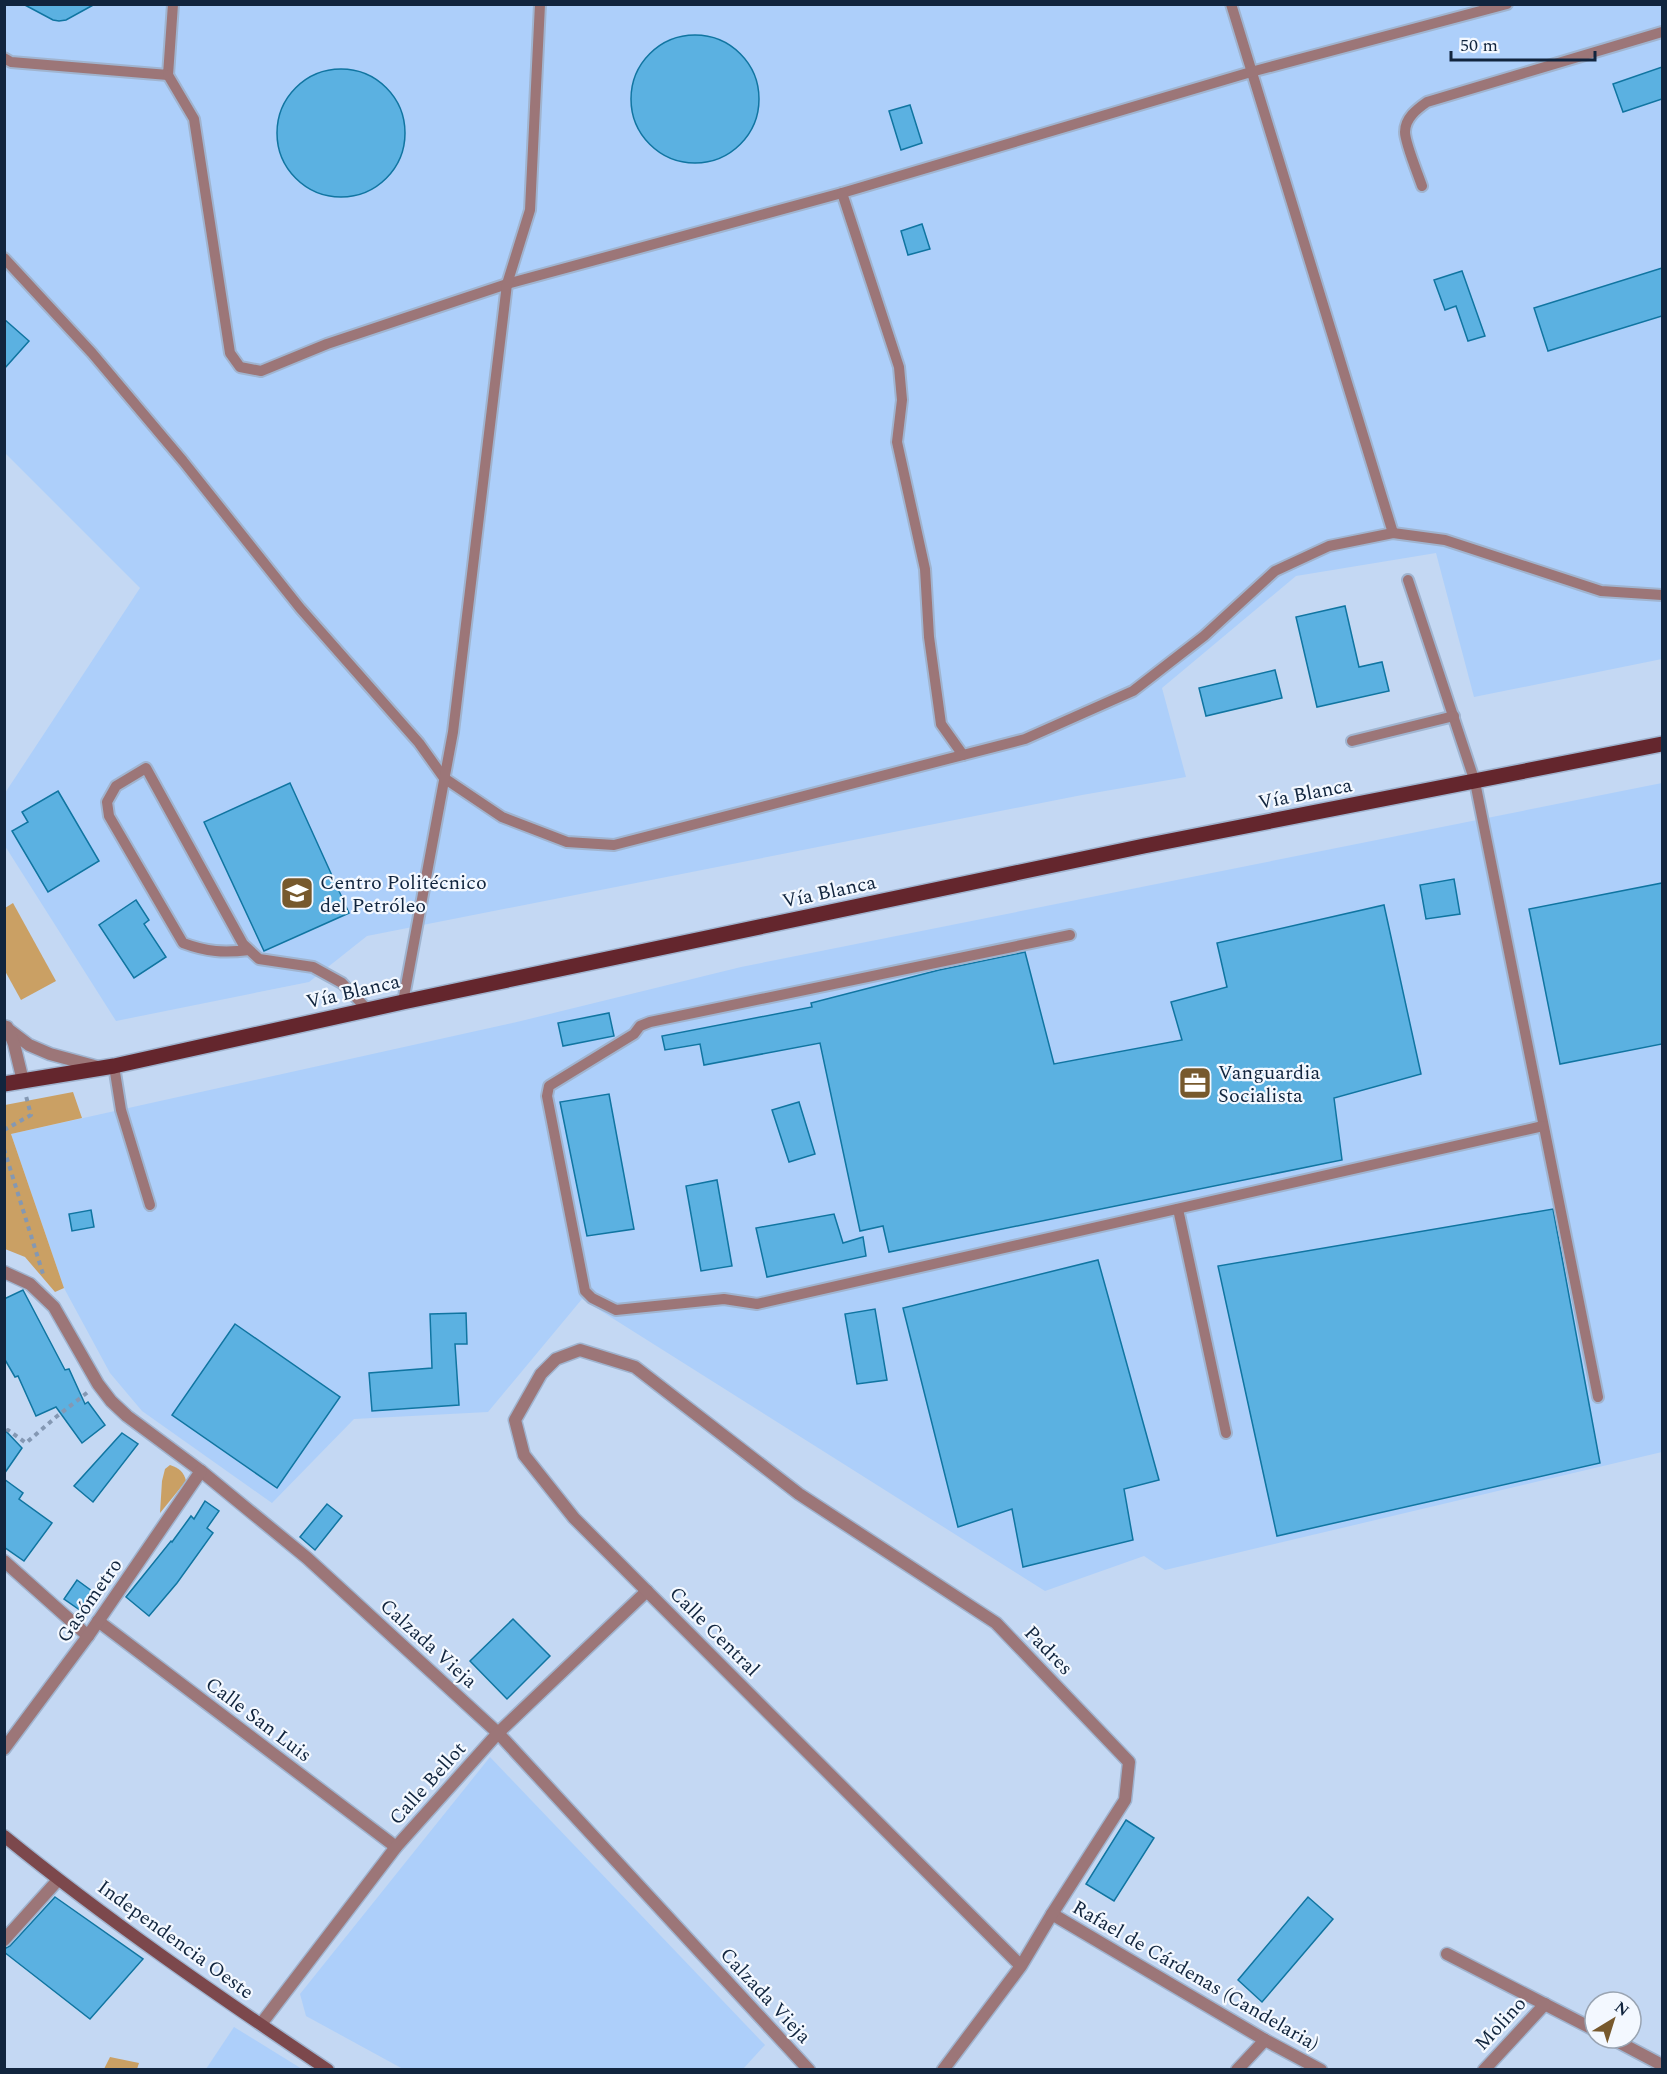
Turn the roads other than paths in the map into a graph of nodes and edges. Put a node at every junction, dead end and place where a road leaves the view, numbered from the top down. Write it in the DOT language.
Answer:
graph roads {
  1 [pos="173,4"];
  2 [pos="540,4"];
  3 [pos="1231,4"];
  4 [pos="1507,4"];
  5 [pos="1662,32"];
  6 [pos="4,58"];
  7 [pos="1251,72"];
  8 [pos="168,75"];
  9 [pos="1422,186"];
  10 [pos="842,193"];
  11 [pos="4,258"];
  12 [pos="507,284"];
  13 [pos="1393,533"];
  14 [pos="1408,580"];
  15 [pos="1662,595"];
  16 [pos="1454,716"];
  17 [pos="1352,741"];
  18 [pos="1662,744"];
  19 [pos="963,755"];
  20 [pos="444,778"];
  21 [pos="1475,782"];
  22 [pos="1070,935"];
  23 [pos="249,950"];
  24 [pos="403,1002"];
  25 [pos="368,1010"];
  26 [pos="5,1025"];
  27 [pos="107,1067"];
  28 [pos="23,1081"];
  29 [pos="4,1084"];
  30 [pos="1543,1126"];
  31 [pos="150,1205"];
  32 [pos="1178,1209"];
  33 [pos="4,1272"];
  34 [pos="635,1367"];
  35 [pos="1598,1396"];
  36 [pos="1226,1433"];
  37 [pos="201,1471"];
  38 [pos="4,1561"];
  39 [pos="647,1591"];
  40 [pos="98,1621"];
  41 [pos="88,1636"];
  42 [pos="498,1733"];
  43 [pos="4,1749"];
  44 [pos="4,1836"];
  45 [pos="396,1847"];
  46 [pos="58,1880"];
  47 [pos="1052,1914"];
  48 [pos="4,1940"];
  49 [pos="1447,1954"];
  50 [pos="1021,1966"];
  51 [pos="1545,2004"];
  52 [pos="261,2024"];
  53 [pos="1583,2024"];
  54 [pos="1265,2040"];
  55 [pos="1634,2050"];
  56 [pos="1662,2065"];
  57 [pos="328,2070"];
  58 [pos="809,2070"];
  59 [pos="943,2070"];
  60 [pos="1237,2070"];
  61 [pos="1321,2070"];
  62 [pos="1484,2070"];
  1 -- 8 [label="lane"];
  2 -- 12 [label="lane"];
  3 -- 7 [label="lane"];
  4 -- 7 [label="lane"];
  5 -- 9 [label="lane"];
  6 -- 8 [label="lane"];
  7 -- 10 [label="lane"];
  7 -- 13 [label="lane"];
  8 -- 12 [label="lane"];
  10 -- 12 [label="lane"];
  10 -- 19 [label="lane"];
  11 -- 20 [label="lane"];
  12 -- 20 [label="lane"];
  13 -- 15 [label="lane"];
  13 -- 19 [label="lane"];
  14 -- 16 [label="lane"];
  16 -- 17 [label="lane"];
  16 -- 21 [label="lane"];
  18 -- 21 [label="main road, Vía Blanca"];
  19 -- 20 [label="lane"];
  20 -- 24 [label="lane"];
  21 -- 24 [label="main road, Vía Blanca"];
  21 -- 30 [label="lane"];
  22 -- 32 [label="lane"];
  23 -- 23 [label="lane"];
  23 -- 25 [label="lane"];
  24 -- 25 [label="main road, Vía Blanca"];
  25 -- 27 [label="main road, Vía Blanca"];
  26 -- 27 [label="street"];
  26 -- 28 [label="street"];
  27 -- 28 [label="main road, Vía Blanca"];
  27 -- 31 [label="lane"];
  28 -- 29 [label="main road, Vía Blanca"];
  30 -- 32 [label="lane"];
  30 -- 35 [label="lane"];
  32 -- 36 [label="lane"];
  33 -- 37 [label="street, Calzada Vieja"];
  34 -- 39 [label="street, Calle Central"];
  34 -- 47 [label="street, Padres"];
  37 -- 40 [label="street, Gasómetro"];
  37 -- 42 [label="street, Calzada Vieja"];
  38 -- 41 [label="street"];
  39 -- 42 [label="street, Calle Bellot"];
  39 -- 50 [label="street, Calle Central"];
  40 -- 41 [label="street, Gasómetro"];
  40 -- 45 [label="street, Calle San Luis"];
  41 -- 43 [label="street, Gasómetro"];
  42 -- 45 [label="street, Calle Bellot"];
  42 -- 58 [label="street, Calzada Vieja"];
  44 -- 46 [label="main road, Independencia Oeste"];
  45 -- 52 [label="street, Calle Bellot"];
  46 -- 48 [label="street"];
  46 -- 52 [label="main road, Independencia Oeste"];
  47 -- 50 [label="street, Padres"];
  47 -- 54 [label="street, Rafael de Cárdenas (Candelaria)"];
  49 -- 51 [label="street"];
  50 -- 59 [label="street, Padres"];
  51 -- 53 [label="street"];
  51 -- 62 [label="street, Molino"];
  52 -- 57 [label="main road, Independencia Oeste"];
  54 -- 60 [label="street"];
  54 -- 61 [label="street, Rafael de Cárdenas (Candelaria)"];
  55 -- 56 [label="street"];
}
